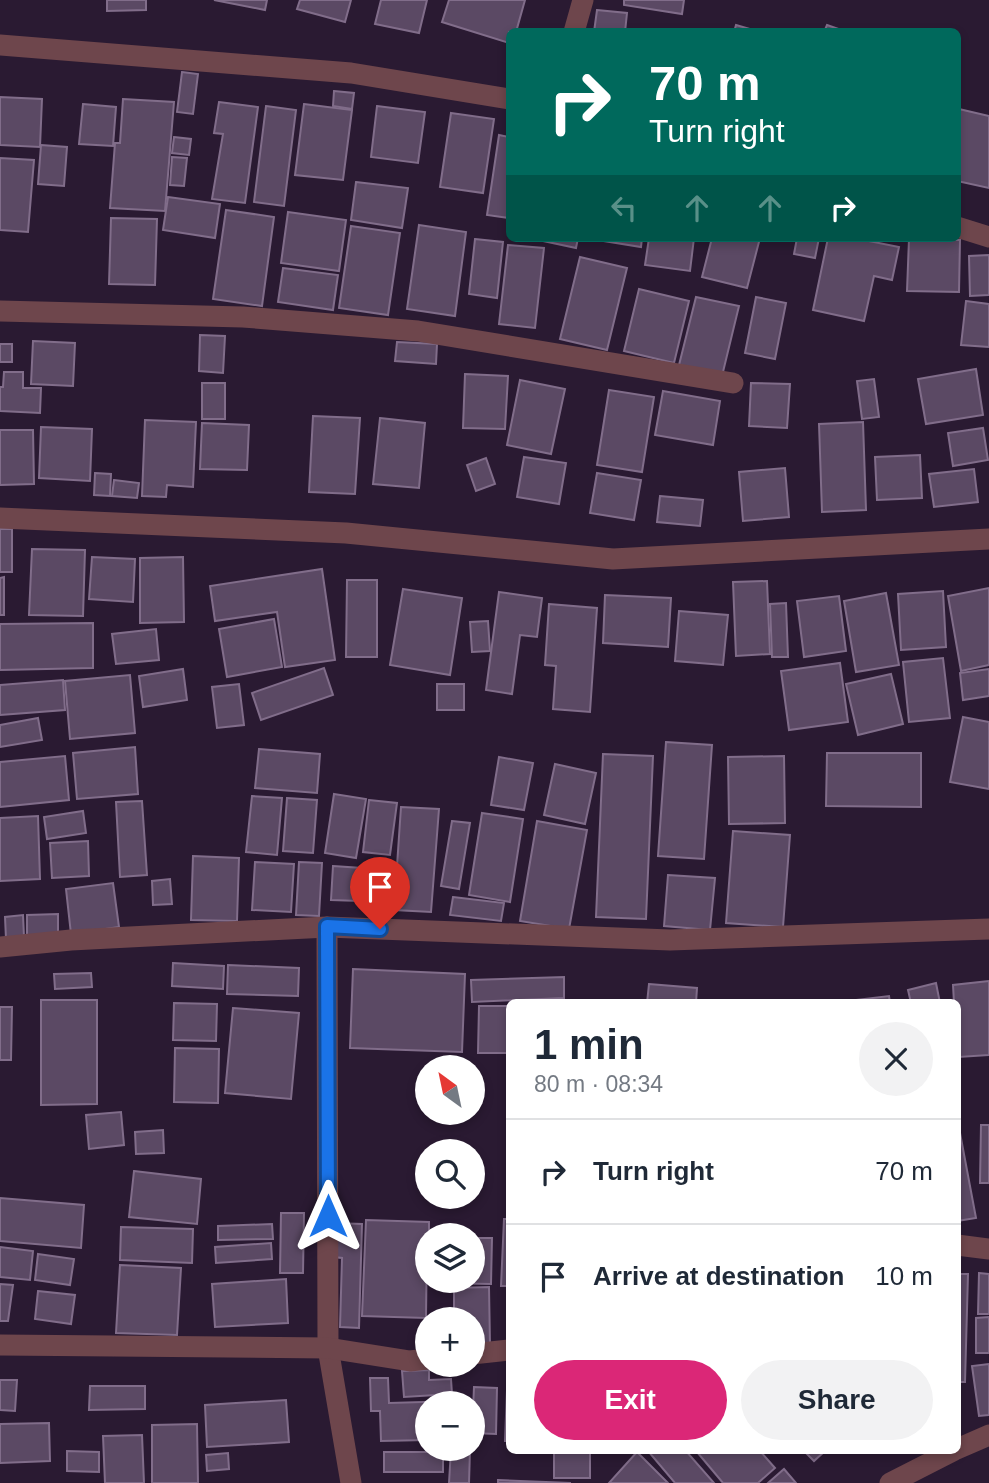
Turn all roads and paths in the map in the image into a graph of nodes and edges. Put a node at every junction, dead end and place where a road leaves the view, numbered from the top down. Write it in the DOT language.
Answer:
graph roads {
  1 [pos="583,0"];
  2 [pos="576,28"];
  3 [pos="0,45"];
  4 [pos="506,99"];
  5 [pos="961,228"];
  6 [pos="989,237"];
  7 [pos="0,311"];
  8 [pos="733,383"];
  9 [pos="0,519"];
  10 [pos="989,539"];
  11 [pos="327,926"];
  12 [pos="989,929"];
  13 [pos="0,947"];
  14 [pos="961,1246"];
  15 [pos="989,1249"];
  16 [pos="0,1345"];
  17 [pos="328,1348"];
  18 [pos="506,1350"];
  19 [pos="485,1353"];
  20 [pos="415,1360"];
  21 [pos="989,1435"];
  22 [pos="961,1447"];
  23 [pos="947,1454"];
  24 [pos="351,1483"];
  25 [pos="890,1483"];
  1 -- 2 [label="street"];
  3 -- 4 [label="street"];
  5 -- 6 [label="street"];
  7 -- 8 [label="street"];
  9 -- 10 [label="street"];
  11 -- 12 [label="street"];
  11 -- 13 [label="street"];
  11 -- 17 [label="street"];
  14 -- 15 [label="street"];
  16 -- 17 [label="street"];
  17 -- 20 [label="street"];
  17 -- 24 [label="street"];
  18 -- 19 [label="street"];
  21 -- 22 [label="street"];
  23 -- 25 [label="street"];
}
